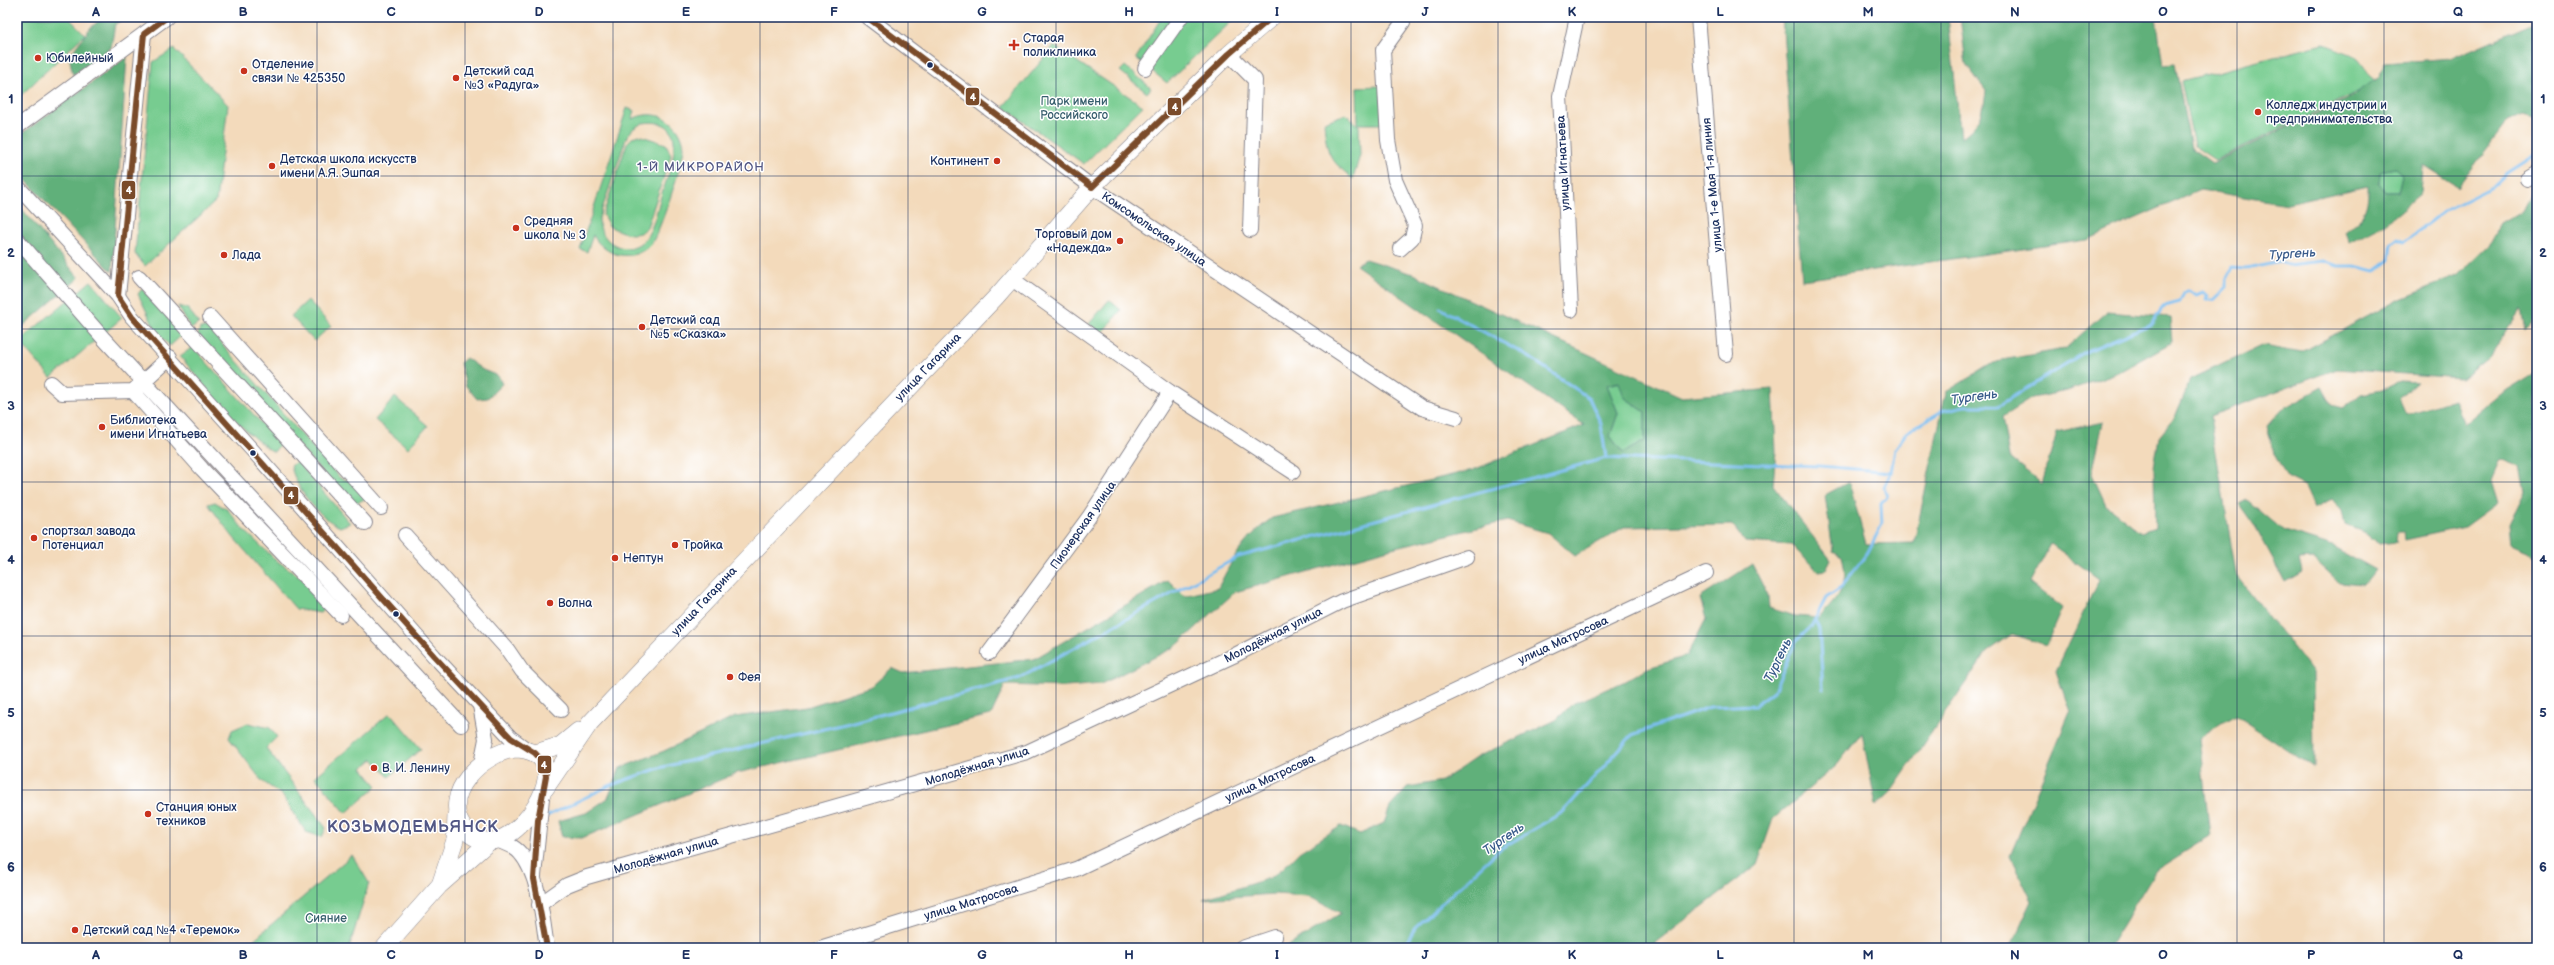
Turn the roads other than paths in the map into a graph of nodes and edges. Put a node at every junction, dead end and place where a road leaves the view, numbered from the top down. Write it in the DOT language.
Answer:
graph roads {
  1 [pos="167,17"];
  2 [pos="867,17"];
  3 [pos="1181,17"];
  4 [pos="1272,17"];
  5 [pos="1402,17"];
  6 [pos="1577,17"];
  7 [pos="1698,17"];
  8 [pos="144,34"];
  9 [pos="1229,54"];
  10 [pos="1145,68"];
  11 [pos="17,126"];
  12 [pos="17,186"];
  13 [pos="1092,187"];
  14 [pos="1250,230"];
  15 [pos="17,239"];
  16 [pos="1400,249"];
  17 [pos="139,277"];
  18 [pos="1012,279"];
  19 [pos="118,296"];
  20 [pos="1571,310"];
  21 [pos="210,317"];
  22 [pos="1726,354"];
  23 [pos="170,357"];
  24 [pos="51,383"];
  25 [pos="138,387"];
  26 [pos="1170,392"];
  27 [pos="1456,418"];
  28 [pos="1293,472"];
  29 [pos="381,508"];
  30 [pos="365,523"];
  31 [pos="405,535"];
  32 [pos="1467,557"];
  33 [pos="1706,573"];
  34 [pos="341,615"];
  35 [pos="989,653"];
  36 [pos="480,704"];
  37 [pos="561,710"];
  38 [pos="590,723"];
  39 [pos="461,725"];
  40 [pos="530,751"];
  41 [pos="481,764"];
  42 [pos="544,792"];
  43 [pos="456,812"];
  44 [pos="493,841"];
  45 [pos="534,879"];
  46 [pos="439,886"];
  47 [pos="539,904"];
  48 [pos="1275,936"];
  49 [pos="384,948"];
  50 [pos="547,948"];
  51 [pos="820,948"];
  52 [pos="1242,948"];
  1 -- 8 [label="street"];
  2 -- 13 [label="street, Комсомольская улица"];
  3 -- 10 [label="street"];
  4 -- 9 [label="main road, улица Гагарина"];
  5 -- 16 [label="street"];
  6 -- 20 [label="street, улица Игнатьева"];
  7 -- 22 [label="street, улица 1-е Мая 1-я линия"];
  8 -- 11 [label="street"];
  8 -- 19 [label="street"];
  9 -- 13 [label="main road, улица Гагарина"];
  9 -- 14 [label="street"];
  12 -- 19 [label="street"];
  13 -- 18 [label="main road, улица Гагарина"];
  13 -- 27 [label="street, Комсомольская улица"];
  15 -- 25 [label="street"];
  17 -- 30 [label="street"];
  18 -- 26 [label="street"];
  18 -- 38 [label="main road, улица Гагарина"];
  19 -- 23 [label="street"];
  21 -- 29 [label="street"];
  23 -- 25 [label="street"];
  23 -- 36 [label="street"];
  24 -- 25 [label="street"];
  25 -- 34 [label="street"];
  25 -- 39 [label="street"];
  26 -- 28 [label="street"];
  26 -- 35 [label="street, Пионерская улица"];
  31 -- 37 [label="street"];
  32 -- 47 [label="street, Молодёжная улица"];
  33 -- 51 [label="street, улица Матросова"];
  36 -- 40 [label="street"];
  36 -- 41 [label="street"];
  38 -- 40 [label="main road, улица Гагарина"];
  38 -- 42 [label="main road, улица Гагарина"];
  40 -- 41 [label="main road"];
  40 -- 42 [label="main road"];
  41 -- 43 [label="main road"];
  42 -- 44 [label="main road"];
  42 -- 45 [label="street, улица Гагарина"];
  43 -- 44 [label="main road"];
  43 -- 46 [label="main road"];
  44 -- 45 [label="street, улица Гагарина"];
  44 -- 46 [label="main road"];
  45 -- 47 [label="street, улица Гагарина"];
  46 -- 49 [label="main road"];
  47 -- 50 [label="street, улица Гагарина"];
  48 -- 52 [label="street"];
}
